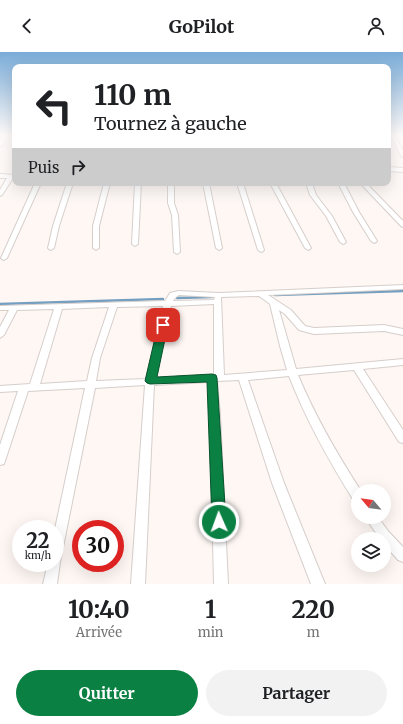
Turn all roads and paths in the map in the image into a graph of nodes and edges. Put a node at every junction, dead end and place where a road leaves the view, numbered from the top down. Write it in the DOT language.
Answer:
graph roads {
  1 [pos="391,169"];
  2 [pos="403,170"];
  3 [pos="0,176"];
  4 [pos="12,176"];
  5 [pos="12,177"];
  6 [pos="37,186"];
  7 [pos="69,186"];
  8 [pos="106,186"];
  9 [pos="138,186"];
  10 [pos="171,186"];
  11 [pos="207,186"];
  12 [pos="241,186"];
  13 [pos="275,186"];
  14 [pos="309,186"];
  15 [pos="343,186"];
  16 [pos="366,186"];
  17 [pos="0,194"];
  18 [pos="393,214"];
  19 [pos="403,215"];
  20 [pos="403,225"];
  21 [pos="374,241"];
  22 [pos="343,242"];
  23 [pos="135,244"];
  24 [pos="51,248"];
  25 [pos="96,248"];
  26 [pos="219,248"];
  27 [pos="308,248"];
  28 [pos="261,250"];
  29 [pos="177,252"];
  30 [pos="4,258"];
  31 [pos="403,287"];
  32 [pos="260,293"];
  33 [pos="218,298"];
  34 [pos="168,303"];
  35 [pos="114,304"];
  36 [pos="274,304"];
  37 [pos="60,306"];
  38 [pos="15,307"];
  39 [pos="0,308"];
  40 [pos="403,332"];
  41 [pos="0,334"];
  42 [pos="403,362"];
  43 [pos="357,367"];
  44 [pos="293,372"];
  45 [pos="243,377"];
  46 [pos="216,378"];
  47 [pos="150,381"];
  48 [pos="90,384"];
  49 [pos="29,387"];
  50 [pos="0,389"];
  51 [pos="403,439"];
  52 [pos="0,461"];
  53 [pos="351,485"];
  54 [pos="63,520"];
  55 [pos="376,524"];
  56 [pos="403,556"];
  57 [pos="52,572"];
  58 [pos="50,584"];
  59 [pos="138,584"];
  60 [pos="221,584"];
  61 [pos="318,584"];
  1 -- 2 [label="street"];
  3 -- 4 [label="street"];
  5 -- 17 [label="street"];
  6 -- 30 [label="street"];
  7 -- 24 [label="street"];
  8 -- 25 [label="street"];
  9 -- 23 [label="street"];
  10 -- 29 [label="street"];
  11 -- 26 [label="street"];
  12 -- 28 [label="street"];
  13 -- 27 [label="street"];
  14 -- 22 [label="street"];
  15 -- 21 [label="street"];
  16 -- 18 [label="street"];
  18 -- 19 [label="street"];
  18 -- 20 [label="street"];
  31 -- 32 [label="street"];
  32 -- 33 [label="street"];
  32 -- 36 [label="street"];
  33 -- 34 [label="street"];
  33 -- 46 [label="street"];
  34 -- 35 [label="street"];
  34 -- 47 [label="street"];
  35 -- 37 [label="street"];
  35 -- 48 [label="street"];
  36 -- 40 [label="street"];
  36 -- 44 [label="street"];
  37 -- 38 [label="street"];
  37 -- 49 [label="street"];
  38 -- 39 [label="street"];
  38 -- 41 [label="street"];
  42 -- 43 [label="street"];
  43 -- 44 [label="street"];
  43 -- 51 [label="street"];
  44 -- 45 [label="street"];
  44 -- 53 [label="street"];
  45 -- 46 [label="street"];
  45 -- 61 [label="street"];
  46 -- 47 [label="street"];
  46 -- 60 [label="street"];
  47 -- 48 [label="street"];
  47 -- 59 [label="street"];
  48 -- 49 [label="street"];
  48 -- 54 [label="street"];
  49 -- 50 [label="street"];
  49 -- 52 [label="street"];
  55 -- 56 [label="street"];
  57 -- 58 [label="street"];
}
